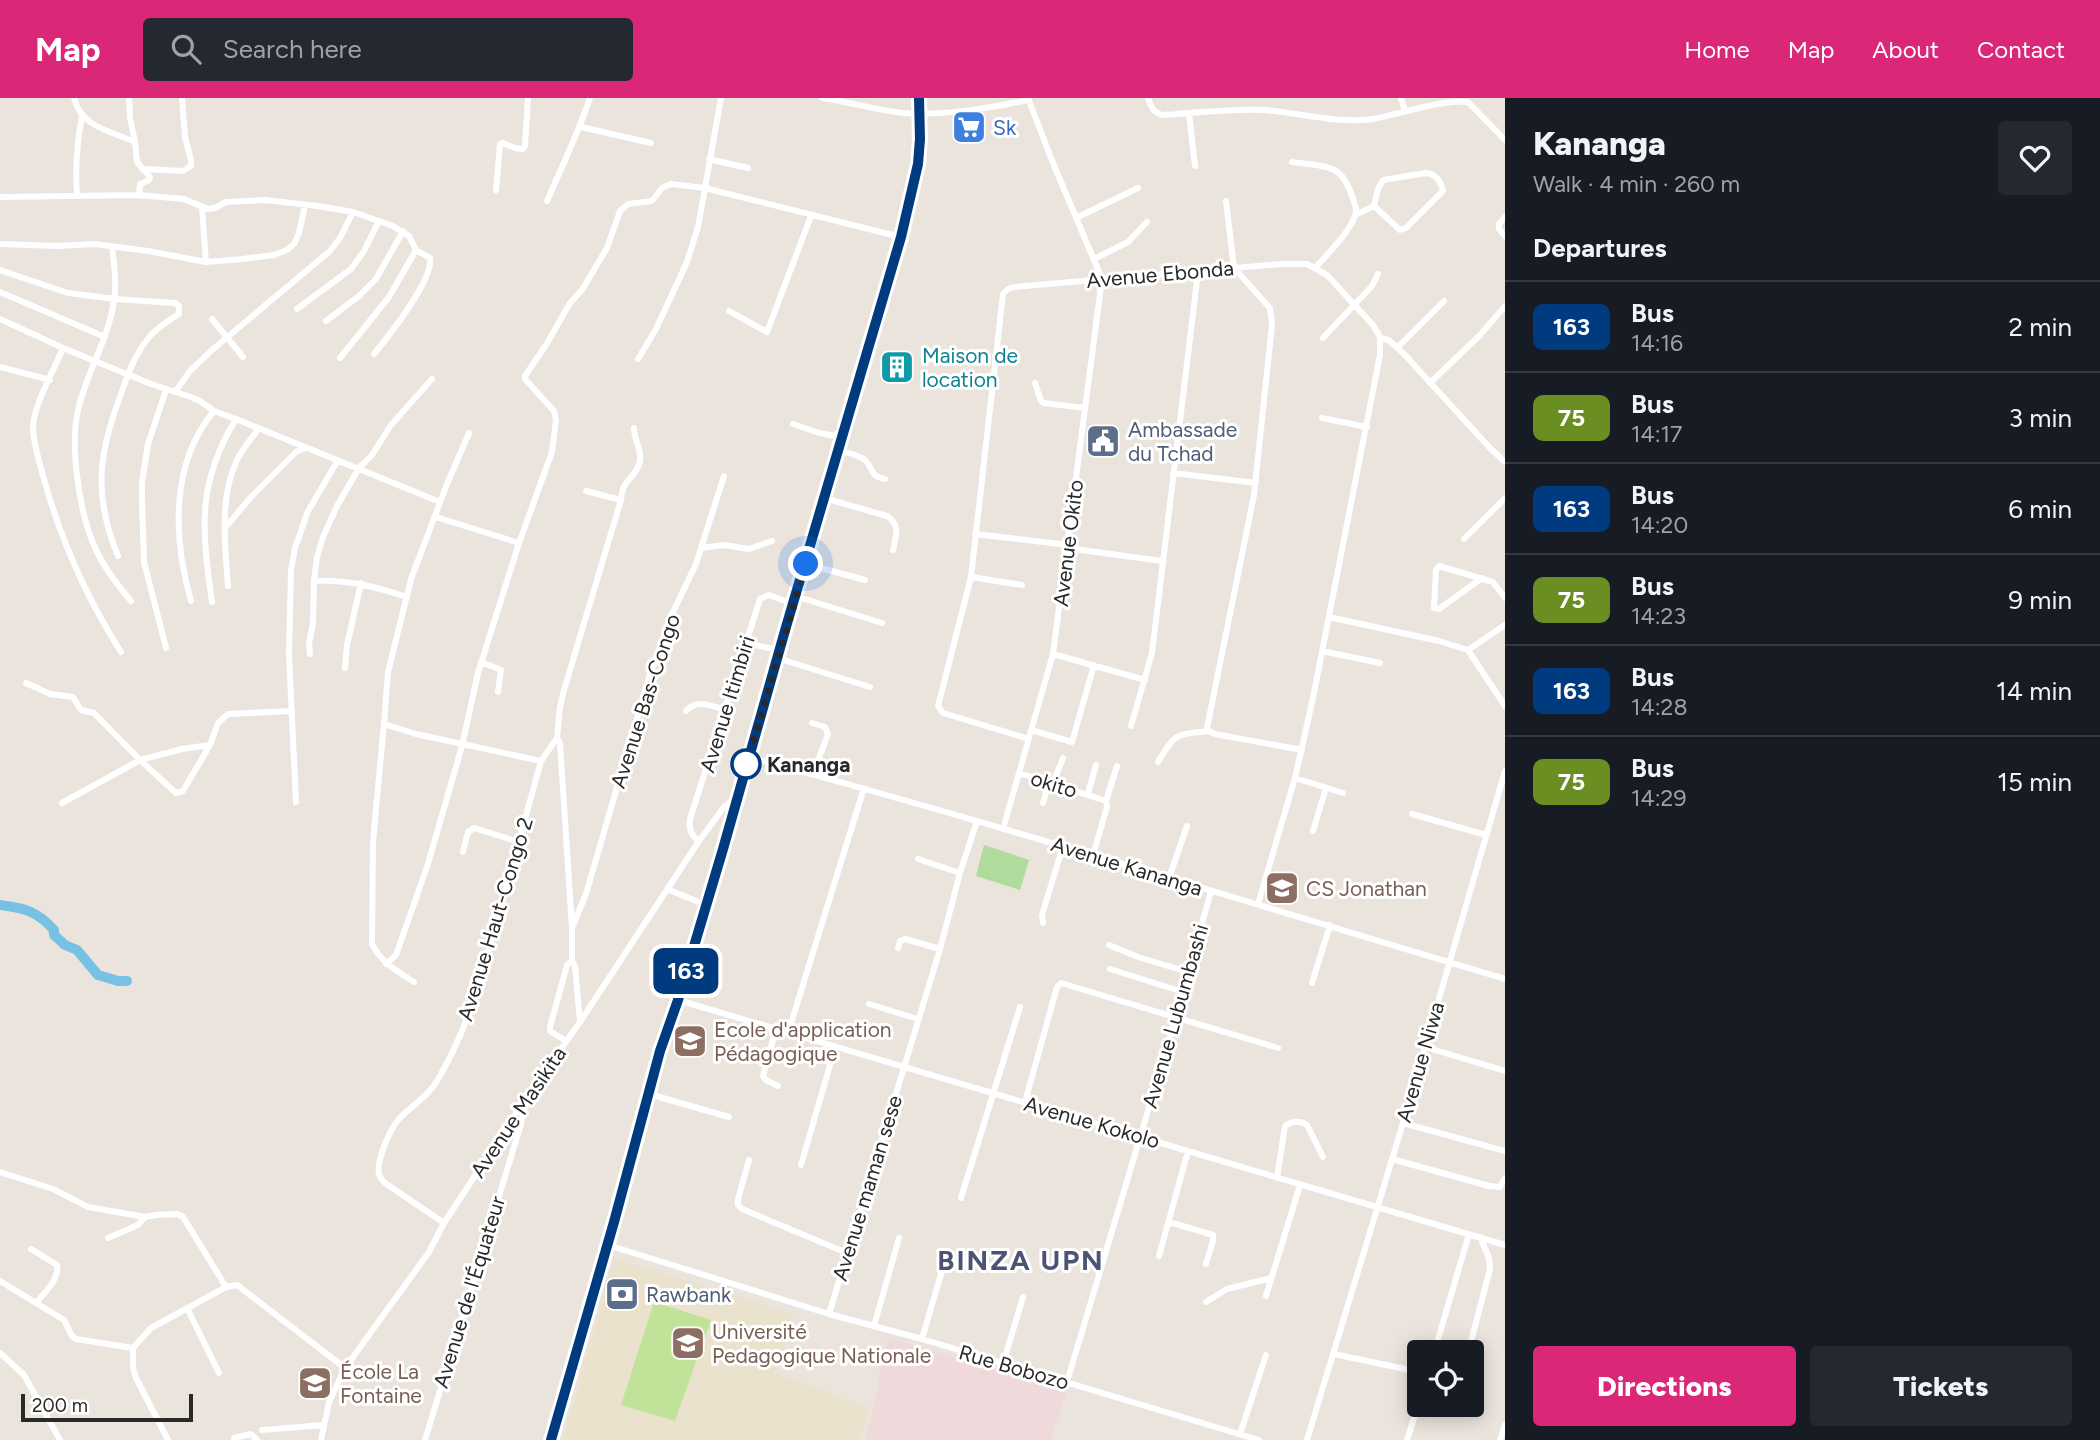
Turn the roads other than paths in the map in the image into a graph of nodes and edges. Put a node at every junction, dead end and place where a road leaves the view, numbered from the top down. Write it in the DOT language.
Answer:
graph roads {
  1 [pos="74,98"];
  2 [pos="129,98"];
  3 [pos="182,98"];
  4 [pos="528,98"];
  5 [pos="590,98"];
  6 [pos="721,98"];
  7 [pos="822,98"];
  8 [pos="919,98"];
  9 [pos="1148,98"];
  10 [pos="1401,98"];
  11 [pos="1028,99"];
  12 [pos="1405,111"];
  13 [pos="920,113"];
  14 [pos="1189,113"];
  15 [pos="82,116"];
  16 [pos="581,127"];
  17 [pos="1505,140"];
  18 [pos="135,142"];
  19 [pos="651,143"];
  20 [pos="709,159"];
  21 [pos="1292,162"];
  22 [pos="1195,166"];
  23 [pos="142,169"];
  24 [pos="748,169"];
  25 [pos="705,188"];
  26 [pos="1138,188"];
  27 [pos="496,190"];
  28 [pos="78,195"];
  29 [pos="139,195"];
  30 [pos="0,197"];
  31 [pos="547,201"];
  32 [pos="1227,201"];
  33 [pos="305,205"];
  34 [pos="1374,206"];
  35 [pos="202,208"];
  36 [pos="353,212"];
  37 [pos="1357,214"];
  38 [pos="811,216"];
  39 [pos="1505,217"];
  40 [pos="1076,218"];
  41 [pos="380,221"];
  42 [pos="1147,222"];
  43 [pos="402,231"];
  44 [pos="1505,236"];
  45 [pos="901,237"];
  46 [pos="0,244"];
  47 [pos="112,247"];
  48 [pos="416,250"];
  49 [pos="1094,259"];
  50 [pos="206,262"];
  51 [pos="1316,267"];
  52 [pos="1234,268"];
  53 [pos="0,270"];
  54 [pos="1198,272"];
  55 [pos="1378,274"];
  56 [pos="1102,279"];
  57 [pos="0,292"];
  58 [pos="115,299"];
  59 [pos="1444,301"];
  60 [pos="1355,305"];
  61 [pos="1505,306"];
  62 [pos="298,309"];
  63 [pos="729,311"];
  64 [pos="0,319"];
  65 [pos="212,319"];
  66 [pos="326,321"];
  67 [pos="105,337"];
  68 [pos="228,337"];
  69 [pos="1380,337"];
  70 [pos="1323,338"];
  71 [pos="1398,347"];
  72 [pos="63,348"];
  73 [pos="373,354"];
  74 [pos="243,357"];
  75 [pos="340,358"];
  76 [pos="638,359"];
  77 [pos="96,362"];
  78 [pos="0,367"];
  79 [pos="128,375"];
  80 [pos="432,379"];
  81 [pos="50,380"];
  82 [pos="1035,383"];
  83 [pos="1430,383"];
  84 [pos="166,390"];
  85 [pos="175,392"];
  86 [pos="1085,408"];
  87 [pos="214,411"];
  88 [pos="1322,418"];
  89 [pos="236,419"];
  90 [pos="793,424"];
  91 [pos="1367,427"];
  92 [pos="259,428"];
  93 [pos="634,428"];
  94 [pos="469,433"];
  95 [pos="842,437"];
  96 [pos="306,447"];
  97 [pos="838,450"];
  98 [pos="1503,457"];
  99 [pos="338,460"];
  100 [pos="359,468"];
  101 [pos="1173,473"];
  102 [pos="724,476"];
  103 [pos="886,479"];
  104 [pos="1255,483"];
  105 [pos="586,491"];
  106 [pos="824,498"];
  107 [pos="1505,498"];
  108 [pos="621,500"];
  109 [pos="440,502"];
  110 [pos="436,517"];
  111 [pos="225,528"];
  112 [pos="975,534"];
  113 [pos="1464,539"];
  114 [pos="772,541"];
  115 [pos="519,543"];
  116 [pos="1068,546"];
  117 [pos="701,548"];
  118 [pos="893,550"];
  119 [pos="118,556"];
  120 [pos="1163,561"];
  121 [pos="806,564"];
  122 [pos="971,577"];
  123 [pos="1482,578"];
  124 [pos="864,580"];
  125 [pos="314,581"];
  126 [pos="360,583"];
  127 [pos="1022,585"];
  128 [pos="228,586"];
  129 [pos="407,597"];
  130 [pos="1505,598"];
  131 [pos="794,600"];
  132 [pos="131,601"];
  133 [pos="191,601"];
  134 [pos="212,602"];
  135 [pos="1329,617"];
  136 [pos="882,623"];
  137 [pos="1505,625"];
  138 [pos="745,643"];
  139 [pos="166,648"];
  140 [pos="1468,650"];
  141 [pos="1322,651"];
  142 [pos="121,652"];
  143 [pos="310,654"];
  144 [pos="778,654"];
  145 [pos="1053,654"];
  146 [pos="481,663"];
  147 [pos="1380,663"];
  148 [pos="1094,665"];
  149 [pos="345,668"];
  150 [pos="1145,680"];
  151 [pos="26,683"];
  152 [pos="870,687"];
  153 [pos="498,692"];
  154 [pos="1505,706"];
  155 [pos="726,710"];
  156 [pos="291,711"];
  157 [pos="686,711"];
  158 [pos="813,723"];
  159 [pos="384,724"];
  160 [pos="1131,726"];
  161 [pos="1031,730"];
  162 [pos="1209,730"];
  163 [pos="557,738"];
  164 [pos="1029,739"];
  165 [pos="463,743"];
  166 [pos="210,745"];
  167 [pos="1302,750"];
  168 [pos="748,757"];
  169 [pos="1063,758"];
  170 [pos="140,760"];
  171 [pos="541,761"];
  172 [pos="1158,762"];
  173 [pos="1096,765"];
  174 [pos="1117,765"];
  175 [pos="1505,771"];
  176 [pos="1019,773"];
  177 [pos="813,774"];
  178 [pos="1295,778"];
  179 [pos="1051,783"];
  180 [pos="864,788"];
  181 [pos="1326,788"];
  182 [pos="1343,793"];
  183 [pos="1088,794"];
  184 [pos="738,797"];
  185 [pos="1106,802"];
  186 [pos="62,803"];
  187 [pos="296,803"];
  188 [pos="1043,803"];
  189 [pos="1412,814"];
  190 [pos="978,821"];
  191 [pos="1186,826"];
  192 [pos="1003,829"];
  193 [pos="1313,831"];
  194 [pos="1486,835"];
  195 [pos="699,841"];
  196 [pos="519,842"];
  197 [pos="1063,846"];
  198 [pos="463,852"];
  199 [pos="1093,855"];
  200 [pos="918,859"];
  201 [pos="960,873"];
  202 [pos="1169,878"];
  203 [pos="667,889"];
  204 [pos="1211,891"];
  205 [pos="1258,904"];
  206 [pos="706,905"];
  207 [pos="1043,923"];
  208 [pos="1330,925"];
  209 [pos="572,928"];
  210 [pos="1109,945"];
  211 [pos="898,948"];
  212 [pos="940,949"];
  213 [pos="572,961"];
  214 [pos="1449,963"];
  215 [pos="386,964"];
  216 [pos="1110,969"];
  217 [pos="1188,972"];
  218 [pos="1505,979"];
  219 [pos="414,982"];
  220 [pos="1312,983"];
  221 [pos="1183,992"];
  222 [pos="678,1000"];
  223 [pos="869,1004"];
  224 [pos="1020,1007"];
  225 [pos="1176,1017"];
  226 [pos="918,1019"];
  227 [pos="580,1022"];
  228 [pos="776,1029"];
  229 [pos="788,1033"];
  230 [pos="566,1041"];
  231 [pos="1426,1047"];
  232 [pos="835,1048"];
  233 [pos="1278,1048"];
  234 [pos="904,1067"];
  235 [pos="1505,1071"];
  236 [pos="778,1086"];
  237 [pos="993,1093"];
  238 [pos="649,1094"];
  239 [pos="1025,1102"];
  240 [pos="522,1104"];
  241 [pos="729,1117"];
  242 [pos="1403,1124"];
  243 [pos="1141,1136"];
  244 [pos="1188,1151"];
  245 [pos="1505,1152"];
  246 [pos="1323,1157"];
  247 [pos="1392,1159"];
  248 [pos="750,1160"];
  249 [pos="801,1165"];
  250 [pos="0,1172"];
  251 [pos="1277,1178"];
  252 [pos="1505,1178"];
  253 [pos="1300,1185"];
  254 [pos="961,1198"];
  255 [pos="1378,1206"];
  256 [pos="145,1217"];
  257 [pos="1169,1222"];
  258 [pos="444,1223"];
  259 [pos="1469,1234"];
  260 [pos="1480,1237"];
  261 [pos="108,1238"];
  262 [pos="899,1238"];
  263 [pos="608,1245"];
  264 [pos="1505,1245"];
  265 [pos="31,1249"];
  266 [pos="847,1253"];
  267 [pos="1159,1256"];
  268 [pos="1206,1264"];
  269 [pos="941,1274"];
  270 [pos="1271,1278"];
  271 [pos="0,1281"];
  272 [pos="226,1287"];
  273 [pos="1266,1296"];
  274 [pos="1023,1297"];
  275 [pos="1206,1301"];
  276 [pos="36,1303"];
  277 [pos="187,1308"];
  278 [pos="829,1314"];
  279 [pos="874,1326"];
  280 [pos="922,1339"];
  281 [pos="1438,1340"];
  282 [pos="1471,1340"];
  283 [pos="133,1348"];
  284 [pos="0,1353"];
  285 [pos="1266,1354"];
  286 [pos="1334,1354"];
  287 [pos="1003,1364"];
  288 [pos="345,1368"];
  289 [pos="1407,1369"];
  290 [pos="219,1373"];
  291 [pos="1067,1382"];
  292 [pos="1414,1417"];
  293 [pos="324,1424"];
  294 [pos="1505,1425"];
  295 [pos="262,1430"];
  296 [pos="1240,1434"];
  297 [pos="234,1438"];
  298 [pos="60,1440"];
  299 [pos="167,1440"];
  300 [pos="257,1440"];
  301 [pos="321,1440"];
  302 [pos="425,1440"];
  303 [pos="551,1440"];
  304 [pos="1259,1440"];
  305 [pos="1307,1440"];
  306 [pos="1407,1440"];
  307 [pos="1500,1440"];
  1 -- 15 [label="street"];
  2 -- 18 [label="street"];
  3 -- 23 [label="street"];
  4 -- 27 [label="street"];
  5 -- 16 [label="street"];
  6 -- 20 [label="street"];
  7 -- 13 [label="street"];
  8 -- 13 [label="main road"];
  9 -- 14 [label="street"];
  10 -- 12 [label="street"];
  11 -- 13 [label="street"];
  11 -- 40 [label="street, Avenue Okito"];
  12 -- 14 [label="street"];
  12 -- 17 [label="street"];
  13 -- 45 [label="main road"];
  14 -- 22 [label="street"];
  15 -- 18 [label="street"];
  15 -- 28 [label="street"];
  16 -- 19 [label="street"];
  16 -- 31 [label="street"];
  18 -- 23 [label="street"];
  20 -- 24 [label="street"];
  20 -- 25 [label="street"];
  21 -- 37 [label="street"];
  23 -- 29 [label="street"];
  25 -- 38 [label="street"];
  25 -- 76 [label="street"];
  25 -- 115 [label="street"];
  26 -- 40 [label="street"];
  28 -- 29 [label="street"];
  28 -- 30 [label="street"];
  29 -- 35 [label="street"];
  32 -- 52 [label="street"];
  33 -- 35 [label="street"];
  33 -- 36 [label="street"];
  33 -- 50 [label="street"];
  34 -- 34 [label="street"];
  34 -- 37 [label="street"];
  35 -- 50 [label="street"];
  36 -- 41 [label="street"];
  36 -- 68 [label="street"];
  37 -- 51 [label="street"];
  38 -- 45 [label="street"];
  38 -- 63 [label="street"];
  39 -- 44 [label="street"];
  40 -- 49 [label="street, Avenue Okito"];
  41 -- 43 [label="street"];
  41 -- 62 [label="street"];
  42 -- 49 [label="street"];
  43 -- 48 [label="street"];
  43 -- 66 [label="street"];
  45 -- 95 [label="main road"];
  46 -- 47 [label="street"];
  47 -- 50 [label="street"];
  47 -- 58 [label="street"];
  48 -- 73 [label="street"];
  48 -- 75 [label="street"];
  49 -- 56 [label="street, Avenue Okito"];
  51 -- 52 [label="street, Avenue Ebonda"];
  51 -- 60 [label="street"];
  52 -- 54 [label="street, Avenue Ebonda"];
  52 -- 104 [label="street"];
  53 -- 58 [label="street"];
  54 -- 56 [label="street, Avenue Ebonda"];
  54 -- 101 [label="street"];
  55 -- 60 [label="street"];
  56 -- 86 [label="street, Avenue Okito"];
  56 -- 112 [label="street, Avenue Ebonda"];
  57 -- 67 [label="street"];
  58 -- 67 [label="street"];
  58 -- 79 [label="street"];
  59 -- 71 [label="street"];
  60 -- 69 [label="street"];
  60 -- 70 [label="street"];
  61 -- 83 [label="street"];
  64 -- 72 [label="street"];
  65 -- 68 [label="street"];
  67 -- 77 [label="street"];
  68 -- 74 [label="street"];
  68 -- 85 [label="street"];
  69 -- 71 [label="street"];
  69 -- 91 [label="street"];
  71 -- 83 [label="street"];
  72 -- 77 [label="street"];
  72 -- 81 [label="street"];
  77 -- 79 [label="street"];
  77 -- 132 [label="street"];
  78 -- 81 [label="street"];
  79 -- 84 [label="street"];
  79 -- 119 [label="street"];
  80 -- 100 [label="street"];
  81 -- 142 [label="street"];
  82 -- 86 [label="street"];
  83 -- 98 [label="street"];
  84 -- 85 [label="street"];
  84 -- 139 [label="street"];
  85 -- 87 [label="street"];
  86 -- 116 [label="street, Avenue Okito"];
  87 -- 89 [label="street"];
  87 -- 133 [label="street"];
  88 -- 91 [label="street"];
  89 -- 92 [label="street"];
  89 -- 134 [label="street"];
  90 -- 95 [label="street"];
  91 -- 135 [label="street"];
  92 -- 96 [label="street"];
  92 -- 111 [label="street"];
  93 -- 108 [label="street, Avenue Haut-Congo 2"];
  94 -- 109 [label="street"];
  95 -- 97 [label="main road"];
  96 -- 99 [label="street"];
  96 -- 111 [label="street"];
  97 -- 103 [label="street"];
  97 -- 106 [label="main road"];
  99 -- 100 [label="street"];
  99 -- 156 [label="street"];
  100 -- 109 [label="street"];
  100 -- 125 [label="street"];
  101 -- 104 [label="street"];
  101 -- 120 [label="street"];
  102 -- 117 [label="street, Avenue Bas-Congo"];
  104 -- 162 [label="street"];
  105 -- 108 [label="street"];
  106 -- 118 [label="street"];
  106 -- 121 [label="main road"];
  107 -- 113 [label="street"];
  108 -- 163 [label="street, Avenue Haut-Congo 2"];
  109 -- 110 [label="street"];
  110 -- 115 [label="street"];
  110 -- 129 [label="street"];
  111 -- 128 [label="street"];
  112 -- 116 [label="street"];
  112 -- 122 [label="street"];
  114 -- 117 [label="street"];
  115 -- 146 [label="street"];
  116 -- 120 [label="street"];
  116 -- 145 [label="street, Avenue Okito"];
  117 -- 209 [label="street, Avenue Bas-Congo"];
  120 -- 150 [label="street"];
  121 -- 124 [label="street"];
  121 -- 131 [label="main road"];
  122 -- 127 [label="street"];
  122 -- 164 [label="street"];
  123 -- 123 [label="street"];
  123 -- 130 [label="street"];
  125 -- 126 [label="street"];
  125 -- 143 [label="street"];
  126 -- 129 [label="street"];
  126 -- 149 [label="street"];
  129 -- 159 [label="street"];
  131 -- 136 [label="street"];
  131 -- 138 [label="street, Avenue Itimbiri"];
  131 -- 144 [label="main road"];
  135 -- 140 [label="street"];
  135 -- 141 [label="street"];
  137 -- 140 [label="street"];
  138 -- 144 [label="street"];
  138 -- 155 [label="street, Avenue Itimbiri"];
  140 -- 154 [label="street"];
  141 -- 147 [label="street"];
  141 -- 167 [label="street"];
  144 -- 152 [label="street"];
  144 -- 168 [label="main road"];
  145 -- 148 [label="street"];
  145 -- 161 [label="street, Avenue Okito"];
  146 -- 153 [label="street"];
  146 -- 165 [label="street"];
  148 -- 150 [label="street"];
  148 -- 161 [label="street"];
  150 -- 160 [label="street"];
  151 -- 170 [label="street"];
  155 -- 157 [label="street"];
  155 -- 195 [label="street, Avenue Itimbiri"];
  156 -- 166 [label="street"];
  156 -- 187 [label="street"];
  158 -- 177 [label="street"];
  159 -- 165 [label="street"];
  159 -- 215 [label="street"];
  161 -- 164 [label="street, Avenue Okito"];
  162 -- 167 [label="street"];
  162 -- 172 [label="street"];
  163 -- 171 [label="street, Avenue Haut-Congo 2"];
  163 -- 209 [label="street"];
  164 -- 176 [label="street, Avenue Okito"];
  165 -- 171 [label="street"];
  165 -- 215 [label="street"];
  166 -- 170 [label="street"];
  166 -- 170 [label="street"];
  167 -- 178 [label="street"];
  168 -- 177 [label="street, Avenue Kananga"];
  168 -- 184 [label="main road"];
  169 -- 179 [label="street, okito"];
  170 -- 186 [label="street"];
  171 -- 196 [label="street, Avenue Haut-Congo 2"];
  173 -- 183 [label="street, okito"];
  174 -- 185 [label="street, okito"];
  175 -- 194 [label="street, Avenue Niwa"];
  176 -- 179 [label="street, okito"];
  176 -- 192 [label="street, Avenue Okito"];
  177 -- 180 [label="street, Avenue Kananga"];
  178 -- 181 [label="street"];
  178 -- 205 [label="street"];
  179 -- 183 [label="street, okito"];
  179 -- 188 [label="street"];
  180 -- 190 [label="street, Avenue Kananga"];
  180 -- 229 [label="street"];
  181 -- 182 [label="street"];
  181 -- 193 [label="street"];
  183 -- 185 [label="street, okito"];
  184 -- 195 [label="street, Avenue Masikita"];
  184 -- 206 [label="main road"];
  185 -- 199 [label="street, okito"];
  189 -- 194 [label="street"];
  190 -- 192 [label="street, Avenue Kananga"];
  190 -- 201 [label="street, Avenue maman sese"];
  191 -- 202 [label="street"];
  192 -- 197 [label="street, Avenue Kananga"];
  194 -- 214 [label="street, Avenue Niwa"];
  195 -- 203 [label="street, Avenue Masikita"];
  196 -- 198 [label="street"];
  196 -- 258 [label="street, Avenue Haut-Congo 2"];
  197 -- 199 [label="street, Avenue Kananga"];
  197 -- 207 [label="street"];
  199 -- 202 [label="street, Avenue Kananga"];
  200 -- 201 [label="street"];
  201 -- 212 [label="street, Avenue maman sese"];
  202 -- 204 [label="street, Avenue Kananga"];
  203 -- 206 [label="street"];
  203 -- 227 [label="street, Avenue Masikita"];
  204 -- 205 [label="street, Avenue Kananga"];
  204 -- 217 [label="street, Avenue Lubumbashi"];
  205 -- 208 [label="street, Avenue Kananga"];
  206 -- 222 [label="main road"];
  208 -- 214 [label="street, Avenue Kananga"];
  208 -- 220 [label="street"];
  209 -- 213 [label="street"];
  210 -- 217 [label="street"];
  211 -- 212 [label="street"];
  212 -- 226 [label="street, Avenue maman sese"];
  213 -- 227 [label="street"];
  213 -- 230 [label="street"];
  214 -- 218 [label="street, Avenue Kananga"];
  214 -- 231 [label="street, Avenue Niwa"];
  215 -- 219 [label="street"];
  216 -- 221 [label="street"];
  217 -- 221 [label="street, Avenue Lubumbashi"];
  221 -- 225 [label="street, Avenue Lubumbashi"];
  222 -- 228 [label="street, Avenue Kokolo"];
  222 -- 238 [label="main road"];
  223 -- 226 [label="street"];
  224 -- 237 [label="street"];
  225 -- 233 [label="street"];
  225 -- 239 [label="street"];
  225 -- 243 [label="street, Avenue Lubumbashi"];
  226 -- 234 [label="street, Avenue maman sese"];
  227 -- 230 [label="street, Avenue Masikita"];
  228 -- 229 [label="street, Avenue Kokolo"];
  228 -- 236 [label="street"];
  229 -- 232 [label="street, Avenue Kokolo"];
  230 -- 240 [label="street, Avenue Masikita"];
  231 -- 235 [label="street"];
  231 -- 242 [label="street, Avenue Niwa"];
  232 -- 234 [label="street, Avenue Kokolo"];
  232 -- 249 [label="street"];
  234 -- 237 [label="street, Avenue Kokolo"];
  234 -- 266 [label="street, Avenue maman sese"];
  237 -- 239 [label="street, Avenue Kokolo"];
  237 -- 254 [label="street"];
  238 -- 241 [label="street"];
  238 -- 263 [label="main road"];
  239 -- 243 [label="street, Avenue Kokolo"];
  240 -- 258 [label="street, Avenue Masikita"];
  240 -- 302 [label="street, Avenue de l'Équateur"];
  242 -- 245 [label="street"];
  242 -- 247 [label="street, Avenue Niwa"];
  243 -- 244 [label="street, Avenue Kokolo"];
  243 -- 291 [label="street, Avenue Lubumbashi"];
  244 -- 251 [label="street, Avenue Kokolo"];
  244 -- 257 [label="street"];
  246 -- 251 [label="street"];
  247 -- 252 [label="street"];
  247 -- 255 [label="street, Avenue Niwa"];
  248 -- 266 [label="street"];
  250 -- 256 [label="street"];
  251 -- 253 [label="street, Avenue Kokolo"];
  253 -- 255 [label="street, Avenue Kokolo"];
  253 -- 270 [label="street"];
  255 -- 259 [label="street, Avenue Kokolo"];
  255 -- 286 [label="street, Avenue Niwa"];
  256 -- 261 [label="street"];
  256 -- 272 [label="street"];
  257 -- 267 [label="street"];
  257 -- 268 [label="street"];
  258 -- 288 [label="street, Avenue Masikita"];
  259 -- 260 [label="street, Avenue Kokolo"];
  259 -- 281 [label="street"];
  260 -- 264 [label="street, Avenue Kokolo"];
  260 -- 282 [label="street"];
  262 -- 279 [label="street"];
  263 -- 278 [label="street, Rue Bobozo"];
  263 -- 303 [label="main road"];
  265 -- 276 [label="street"];
  266 -- 278 [label="street, Avenue maman sese"];
  269 -- 280 [label="street"];
  270 -- 273 [label="street"];
  270 -- 275 [label="street"];
  271 -- 276 [label="street"];
  272 -- 277 [label="street"];
  272 -- 288 [label="street"];
  274 -- 287 [label="street"];
  276 -- 283 [label="street"];
  277 -- 283 [label="street"];
  277 -- 290 [label="street"];
  278 -- 279 [label="street, Rue Bobozo"];
  279 -- 280 [label="street, Rue Bobozo"];
  280 -- 287 [label="street, Rue Bobozo"];
  283 -- 299 [label="street"];
  284 -- 298 [label="street"];
  285 -- 296 [label="street"];
  286 -- 289 [label="street"];
  286 -- 305 [label="street, Avenue Niwa"];
  287 -- 291 [label="street, Rue Bobozo"];
  288 -- 293 [label="street, Avenue Masikita"];
  291 -- 296 [label="street, Rue Bobozo"];
  292 -- 306 [label="street"];
  293 -- 295 [label="street"];
  293 -- 301 [label="street, Avenue Masikita"];
  294 -- 307 [label="street"];
  296 -- 304 [label="street, Rue Bobozo"];
  297 -- 300 [label="street"];
}
